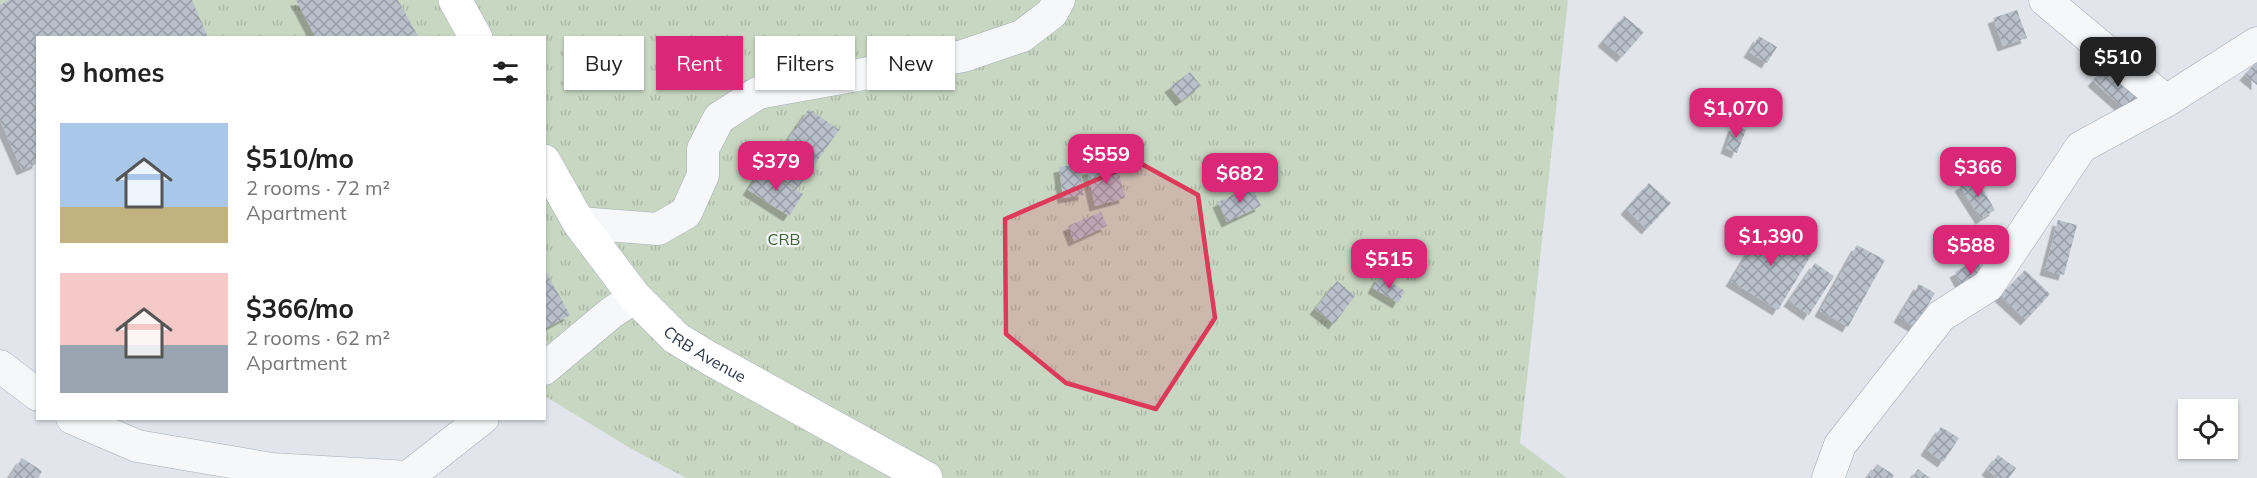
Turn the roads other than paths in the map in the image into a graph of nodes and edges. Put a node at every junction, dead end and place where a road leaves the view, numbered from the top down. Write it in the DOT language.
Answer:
graph roads {
  1 [pos="455,0"];
  2 [pos="1059,0"];
  3 [pos="2045,0"];
  4 [pos="475,36"];
  5 [pos="2257,43"];
  6 [pos="2166,101"];
  7 [pos="546,165"];
  8 [pos="579,223"];
  9 [pos="635,297"];
  10 [pos="0,366"];
  11 [pos="546,367"];
  12 [pos="36,393"];
  13 [pos="77,420"];
  14 [pos="480,420"];
  15 [pos="332,475"];
  16 [pos="926,478"];
  17 [pos="1828,478"];
  1 -- 4 [label="main road"];
  2 -- 8 [label="street"];
  3 -- 6 [label="street"];
  5 -- 6 [label="street"];
  6 -- 17 [label="street"];
  7 -- 8 [label="main road, CRB Avenue"];
  8 -- 9 [label="main road, CRB Avenue"];
  9 -- 11 [label="street"];
  9 -- 16 [label="main road, CRB Avenue"];
  10 -- 12 [label="street"];
  13 -- 15 [label="street"];
  14 -- 15 [label="street"];
}
